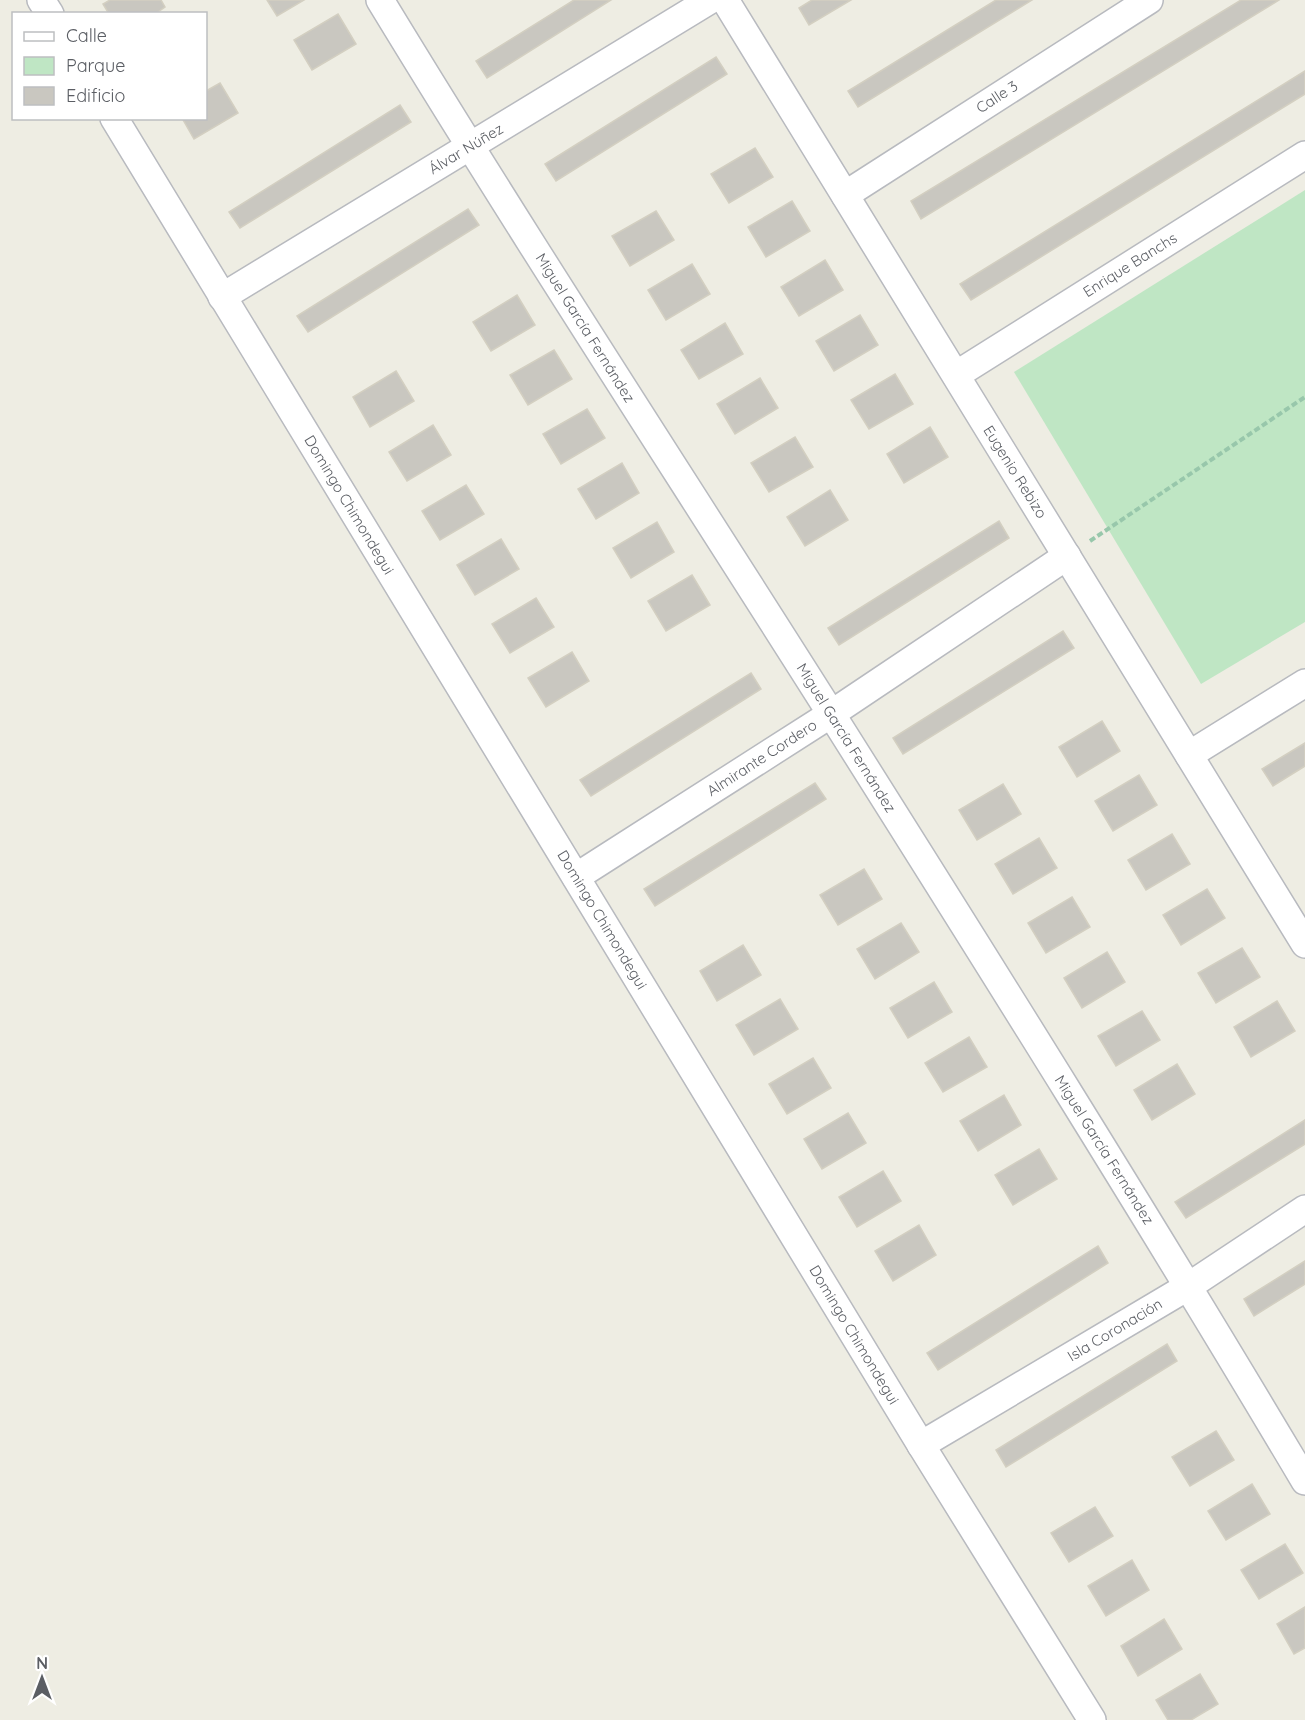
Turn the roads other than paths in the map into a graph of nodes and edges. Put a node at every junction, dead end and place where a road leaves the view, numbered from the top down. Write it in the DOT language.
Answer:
graph roads {
  1 [pos="380,0"];
  2 [pos="710,0"];
  3 [pos="725,0"];
  4 [pos="1149,0"];
  5 [pos="115,120"];
  6 [pos="470,147"];
  7 [pos="1305,155"];
  8 [pos="845,195"];
  9 [pos="222,297"];
  10 [pos="956,375"];
  11 [pos="1067,556"];
  12 [pos="1305,683"];
  13 [pos="831,714"];
  14 [pos="1189,755"];
  15 [pos="576,877"];
  16 [pos="1305,944"];
  17 [pos="1305,1209"];
  18 [pos="1189,1286"];
  19 [pos="921,1444"];
  20 [pos="1305,1481"];
  21 [pos="1092,1720"];
  1 -- 6 [label="street, Miguel García Fernández"];
  2 -- 6 [label="street, Álvar Núñez"];
  3 -- 8 [label="street, Eugenio Rebizo"];
  4 -- 8 [label="street, Calle 3"];
  5 -- 9 [label="street, Domingo Chimondegui"];
  6 -- 9 [label="street, Álvar Núñez"];
  6 -- 13 [label="street, Miguel García Fernández"];
  7 -- 10 [label="street, Enrique Banchs"];
  8 -- 10 [label="street, Eugenio Rebizo"];
  9 -- 15 [label="street, Domingo Chimondegui"];
  10 -- 11 [label="street, Eugenio Rebizo"];
  11 -- 13 [label="street, Almirante Cordero"];
  11 -- 14 [label="street, Eugenio Rebizo"];
  12 -- 14 [label="street"];
  13 -- 15 [label="street, Almirante Cordero"];
  13 -- 18 [label="street, Miguel García Fernández"];
  14 -- 16 [label="street, Eugenio Rebizo"];
  15 -- 19 [label="street, Domingo Chimondegui"];
  17 -- 18 [label="street, Isla Coronación"];
  18 -- 19 [label="street, Isla Coronación"];
  18 -- 20 [label="street, Miguel García Fernández"];
  19 -- 21 [label="street, Domingo Chimondegui"];
}
